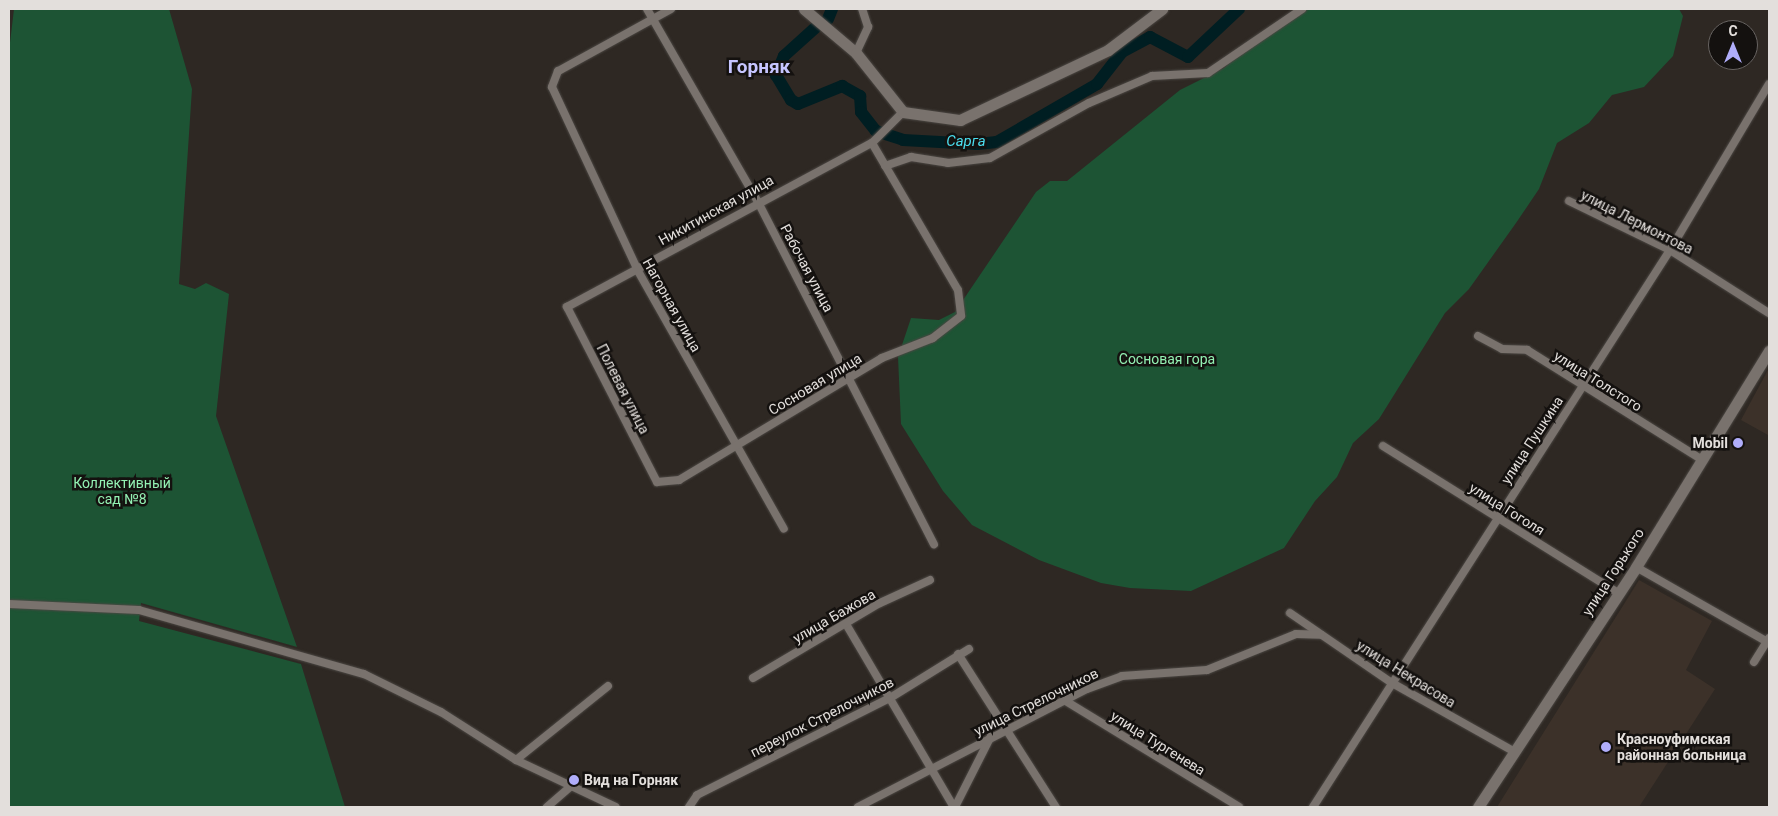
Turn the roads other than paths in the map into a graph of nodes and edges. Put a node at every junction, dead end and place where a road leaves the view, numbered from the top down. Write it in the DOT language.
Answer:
graph roads {
  1 [pos="647,9"];
  2 [pos="671,9"];
  3 [pos="804,9"];
  4 [pos="862,9"];
  5 [pos="1162,9"];
  6 [pos="1302,9"];
  7 [pos="653,19"];
  8 [pos="856,53"];
  9 [pos="1769,84"];
  10 [pos="903,112"];
  11 [pos="872,143"];
  12 [pos="885,166"];
  13 [pos="1570,201"];
  14 [pos="758,202"];
  15 [pos="1670,250"];
  16 [pos="638,271"];
  17 [pos="567,307"];
  18 [pos="1769,313"];
  19 [pos="1478,336"];
  20 [pos="1769,351"];
  21 [pos="851,377"];
  22 [pos="1581,388"];
  23 [pos="737,445"];
  24 [pos="1383,446"];
  25 [pos="1701,459"];
  26 [pos="657,482"];
  27 [pos="1497,517"];
  28 [pos="784,529"];
  29 [pos="934,544"];
  30 [pos="1636,567"];
  31 [pos="930,580"];
  32 [pos="1618,593"];
  33 [pos="9,604"];
  34 [pos="1290,613"];
  35 [pos="846,624"];
  36 [pos="1321,635"];
  37 [pos="1768,641"];
  38 [pos="969,649"];
  39 [pos="958,654"];
  40 [pos="1754,662"];
  41 [pos="753,678"];
  42 [pos="1392,683"];
  43 [pos="608,686"];
  44 [pos="890,698"];
  45 [pos="1064,700"];
  46 [pos="1003,730"];
  47 [pos="991,736"];
  48 [pos="1513,751"];
  49 [pos="516,760"];
  50 [pos="929,769"];
  51 [pos="571,786"];
  52 [pos="547,807"];
  53 [pos="616,807"];
  54 [pos="689,807"];
  55 [pos="858,807"];
  56 [pos="955,807"];
  57 [pos="1056,807"];
  58 [pos="1239,807"];
  59 [pos="1313,807"];
  60 [pos="1478,807"];
  1 -- 7 [label="street, Рабочая улица"];
  2 -- 7 [label="street"];
  3 -- 8 [label="street"];
  4 -- 8 [label="street"];
  5 -- 10 [label="street"];
  6 -- 12 [label="street"];
  7 -- 14 [label="street, Рабочая улица"];
  7 -- 16 [label="street, Нагорная улица"];
  8 -- 10 [label="street"];
  9 -- 15 [label="street, улица Пушкина"];
  10 -- 11 [label="street, Никитинская улица"];
  11 -- 12 [label="street"];
  11 -- 14 [label="street, Никитинская улица"];
  12 -- 21 [label="street, Сосновая улица"];
  13 -- 15 [label="street, улица Лермонтова"];
  14 -- 16 [label="street, Никитинская улица"];
  14 -- 21 [label="street, Рабочая улица"];
  15 -- 18 [label="street, улица Лермонтова"];
  15 -- 22 [label="street, улица Пушкина"];
  16 -- 17 [label="street, Никитинская улица"];
  16 -- 23 [label="street, Нагорная улица"];
  17 -- 26 [label="street, Полевая улица"];
  19 -- 22 [label="street, улица Толстого"];
  20 -- 25 [label="street, улица Горького"];
  21 -- 23 [label="street, Сосновая улица"];
  21 -- 29 [label="street, Рабочая улица"];
  22 -- 25 [label="street, улица Толстого"];
  22 -- 27 [label="street, улица Пушкина"];
  23 -- 26 [label="street, Сосновая улица"];
  23 -- 28 [label="street, Нагорная улица"];
  24 -- 27 [label="street, улица Гоголя"];
  25 -- 30 [label="street, улица Горького"];
  27 -- 32 [label="street, улица Гоголя"];
  27 -- 42 [label="street, улица Пушкина"];
  30 -- 32 [label="street, улица Горького"];
  30 -- 37 [label="street"];
  31 -- 35 [label="street, улица Бажова"];
  32 -- 48 [label="street, улица Горького"];
  33 -- 49 [label="street"];
  34 -- 36 [label="street, улица Некрасова"];
  35 -- 41 [label="street, улица Бажова"];
  35 -- 44 [label="street"];
  36 -- 42 [label="street, улица Некрасова"];
  36 -- 45 [label="street, улица Стрелочников"];
  37 -- 40 [label="street"];
  38 -- 39 [label="street, переулок Стрелочников"];
  39 -- 44 [label="street, переулок Стрелочников"];
  39 -- 46 [label="street"];
  42 -- 48 [label="street, улица Некрасова"];
  42 -- 59 [label="street, улица Пушкина"];
  43 -- 49 [label="street"];
  44 -- 50 [label="street"];
  44 -- 54 [label="street, переулок Стрелочников"];
  45 -- 46 [label="street, улица Стрелочников"];
  45 -- 58 [label="street, улица Тургенева"];
  46 -- 47 [label="street, улица Стрелочников"];
  46 -- 57 [label="street"];
  47 -- 50 [label="street, улица Стрелочников"];
  47 -- 56 [label="street"];
  48 -- 60 [label="street, улица Горького"];
  49 -- 51 [label="street"];
  50 -- 55 [label="street, улица Стрелочников"];
  50 -- 56 [label="street"];
  51 -- 52 [label="street"];
  51 -- 53 [label="street"];
}
